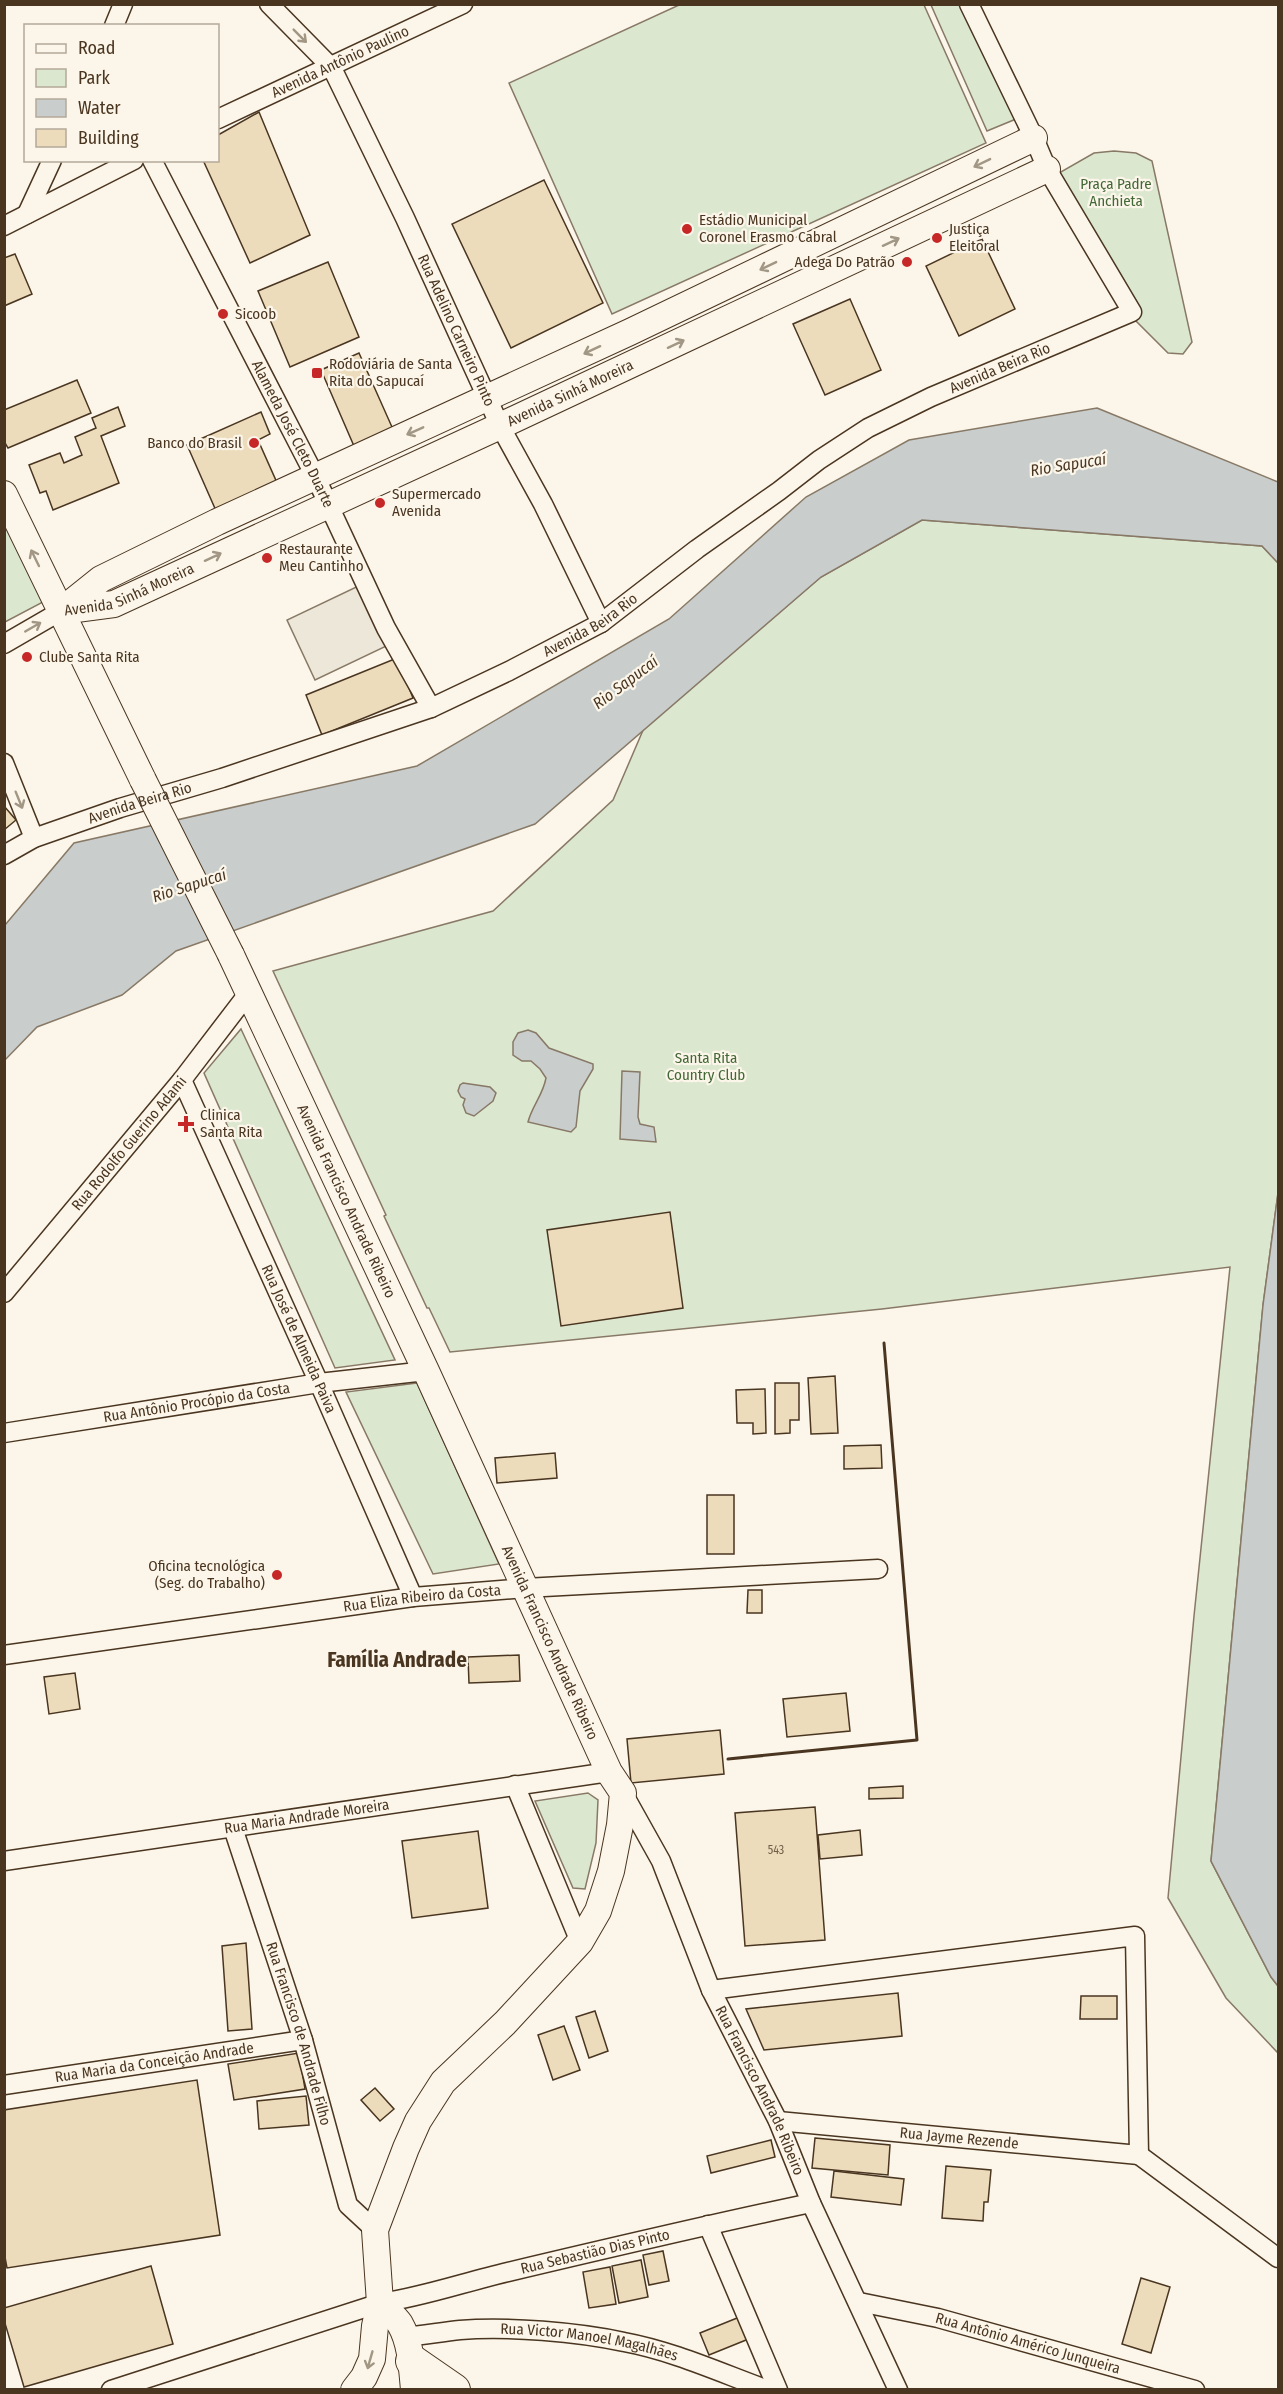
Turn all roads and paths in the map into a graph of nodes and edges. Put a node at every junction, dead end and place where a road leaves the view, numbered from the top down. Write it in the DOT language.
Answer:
graph roads {
  1 [pos="123,4"];
  2 [pos="269,4"];
  3 [pos="463,4"];
  4 [pos="969,4"];
  5 [pos="115,24"];
  6 [pos="332,68"];
  7 [pos="219,119"];
  8 [pos="1034,138"];
  9 [pos="51,162"];
  10 [pos="130,162"];
  11 [pos="153,162"];
  12 [pos="1047,169"];
  13 [pos="27,214"];
  14 [pos="4,226"];
  15 [pos="630,332"];
  16 [pos="643,359"];
  17 [pos="488,398"];
  18 [pos="500,426"];
  19 [pos="316,478"];
  20 [pos="4,494"];
  21 [pos="327,505"];
  22 [pos="61,611"];
  23 [pos="601,623"];
  24 [pos="4,644"];
  25 [pos="431,708"];
  26 [pos="4,763"];
  27 [pos="34,838"];
  28 [pos="4,855"];
  29 [pos="250,991"];
  30 [pos="182,1080"];
  31 [pos="4,1293"];
  32 [pos="426,1371"];
  33 [pos="319,1383"];
  34 [pos="4,1433"];
  35 [pos="878,1569"];
  36 [pos="525,1588"];
  37 [pos="413,1597"];
  38 [pos="4,1655"];
  39 [pos="616,1783"];
  40 [pos="514,1785"];
  41 [pos="233,1828"];
  42 [pos="4,1861"];
  43 [pos="580,1942"];
  44 [pos="711,1990"];
  45 [pos="303,2040"];
  46 [pos="4,2085"];
  47 [pos="778,2121"];
  48 [pos="1140,2155"];
  49 [pos="811,2203"];
  50 [pos="708,2224"];
  51 [pos="375,2230"];
  52 [pos="1278,2258"];
  53 [pos="859,2302"];
  54 [pos="380,2303"];
  55 [pos="410,2363"];
  56 [pos="111,2390"];
  57 [pos="354,2390"];
  58 [pos="454,2390"];
  59 [pos="768,2390"];
  60 [pos="778,2390"];
  61 [pos="898,2390"];
  62 [pos="1195,2390"];
  1 -- 5 [label="street"];
  2 -- 6 [label="street, Rua Adelino Carneiro Pinto, one-way"];
  3 -- 6 [label="street, Avenida Antônio Paulino"];
  4 -- 8 [label="street"];
  6 -- 7 [label="street, Avenida Antônio Paulino"];
  6 -- 17 [label="street, Rua Adelino Carneiro Pinto"];
  8 -- 12 [label="street"];
  8 -- 15 [label="street, Avenida Sinhá Moreira, one-way"];
  9 -- 13 [label="street"];
  10 -- 13 [label="street"];
  11 -- 19 [label="street, Alameda José Cleto Duarte"];
  16 -- 12 [label="street, Avenida Sinhá Moreira, one-way"];
  12 -- 23 [label="street, Avenida Beira Rio"];
  13 -- 14 [label="street"];
  15 -- 16 [label="street"];
  15 -- 17 [label="street, Avenida Sinhá Moreira, one-way"];
  16 -- 18 [label="street, Avenida Sinhá Moreira"];
  17 -- 18 [label="street, Rua Adelino Carneiro Pinto"];
  17 -- 19 [label="street, Avenida Sinhá Moreira, one-way"];
  18 -- 21 [label="street, Avenida Sinhá Moreira"];
  18 -- 23 [label="street, Rua Adelino Carneiro Pinto"];
  19 -- 21 [label="street, Alameda José Cleto Duarte"];
  19 -- 22 [label="street, Avenida Sinhá Moreira"];
  22 -- 20 [label="street, Avenida Francisco Andrade Ribeiro, one-way"];
  22 -- 21 [label="street, Avenida Sinhá Moreira, one-way"];
  21 -- 25 [label="street, Alameda José Cleto Duarte"];
  24 -- 22 [label="street, one-way"];
  22 -- 29 [label="street, Avenida Francisco Andrade Ribeiro, bridge"];
  23 -- 25 [label="street, Avenida Beira Rio"];
  25 -- 27 [label="street, Avenida Beira Rio"];
  26 -- 27 [label="street, one-way"];
  27 -- 28 [label="street, Avenida Beira Rio"];
  29 -- 30 [label="street, Rua Rodolfo Guerino Adami"];
  29 -- 32 [label="street, Avenida Francisco Andrade Ribeiro"];
  30 -- 31 [label="street, Rua Rodolfo Guerino Adami"];
  30 -- 33 [label="street, Rua José de Almeida Paiva"];
  32 -- 33 [label="street, Rua Antônio Procópio da Costa"];
  32 -- 36 [label="street, Avenida Francisco Andrade Ribeiro"];
  33 -- 34 [label="street, Rua Antônio Procópio da Costa"];
  33 -- 37 [label="street, Rua José de Almeida Paiva"];
  35 -- 36 [label="street, Rua Eliza Ribeiro da Costa"];
  36 -- 37 [label="street, Rua Eliza Ribeiro da Costa"];
  36 -- 39 [label="street, Avenida Francisco Andrade Ribeiro"];
  37 -- 38 [label="street, Rua Eliza Ribeiro da Costa"];
  39 -- 40 [label="street, Rua Maria Andrade Moreira"];
  39 -- 43 [label="street, Avenida Francisco Andrade Ribeiro"];
  39 -- 44 [label="street, Rua Francisco Andrade Ribeiro"];
  40 -- 41 [label="street, Rua Maria Andrade Moreira"];
  40 -- 43 [label="street"];
  41 -- 42 [label="street, Rua Maria Andrade Moreira"];
  41 -- 45 [label="street, Rua Francisco de Andrade Filho"];
  43 -- 51 [label="street, Avenida Francisco Andrade Ribeiro"];
  44 -- 47 [label="street, Rua Francisco Andrade Ribeiro"];
  44 -- 48 [label="street"];
  45 -- 46 [label="street, Rua Maria da Conceição Andrade"];
  45 -- 51 [label="street, Rua Francisco de Andrade Filho"];
  47 -- 48 [label="street, Rua Jayme Rezende"];
  47 -- 49 [label="street, Rua Francisco Andrade Ribeiro"];
  48 -- 52 [label="street"];
  49 -- 50 [label="street, Rua Sebastião Dias Pinto"];
  49 -- 53 [label="street, Rua Francisco Andrade Ribeiro"];
  50 -- 54 [label="street, Rua Sebastião Dias Pinto"];
  50 -- 60 [label="street"];
  51 -- 54 [label="street, Avenida Francisco Andrade Ribeiro"];
  53 -- 61 [label="street, Rua Francisco Andrade Ribeiro"];
  53 -- 62 [label="street, Rua Antônio Américo Junqueira"];
  54 -- 55 [label="street"];
  54 -- 56 [label="street"];
  54 -- 57 [label="street, Avenida Francisco Andrade Ribeiro, one-way"];
  55 -- 58 [label="highway"];
  55 -- 59 [label="street, Rua Victor Manoel Magalhães"];
}
